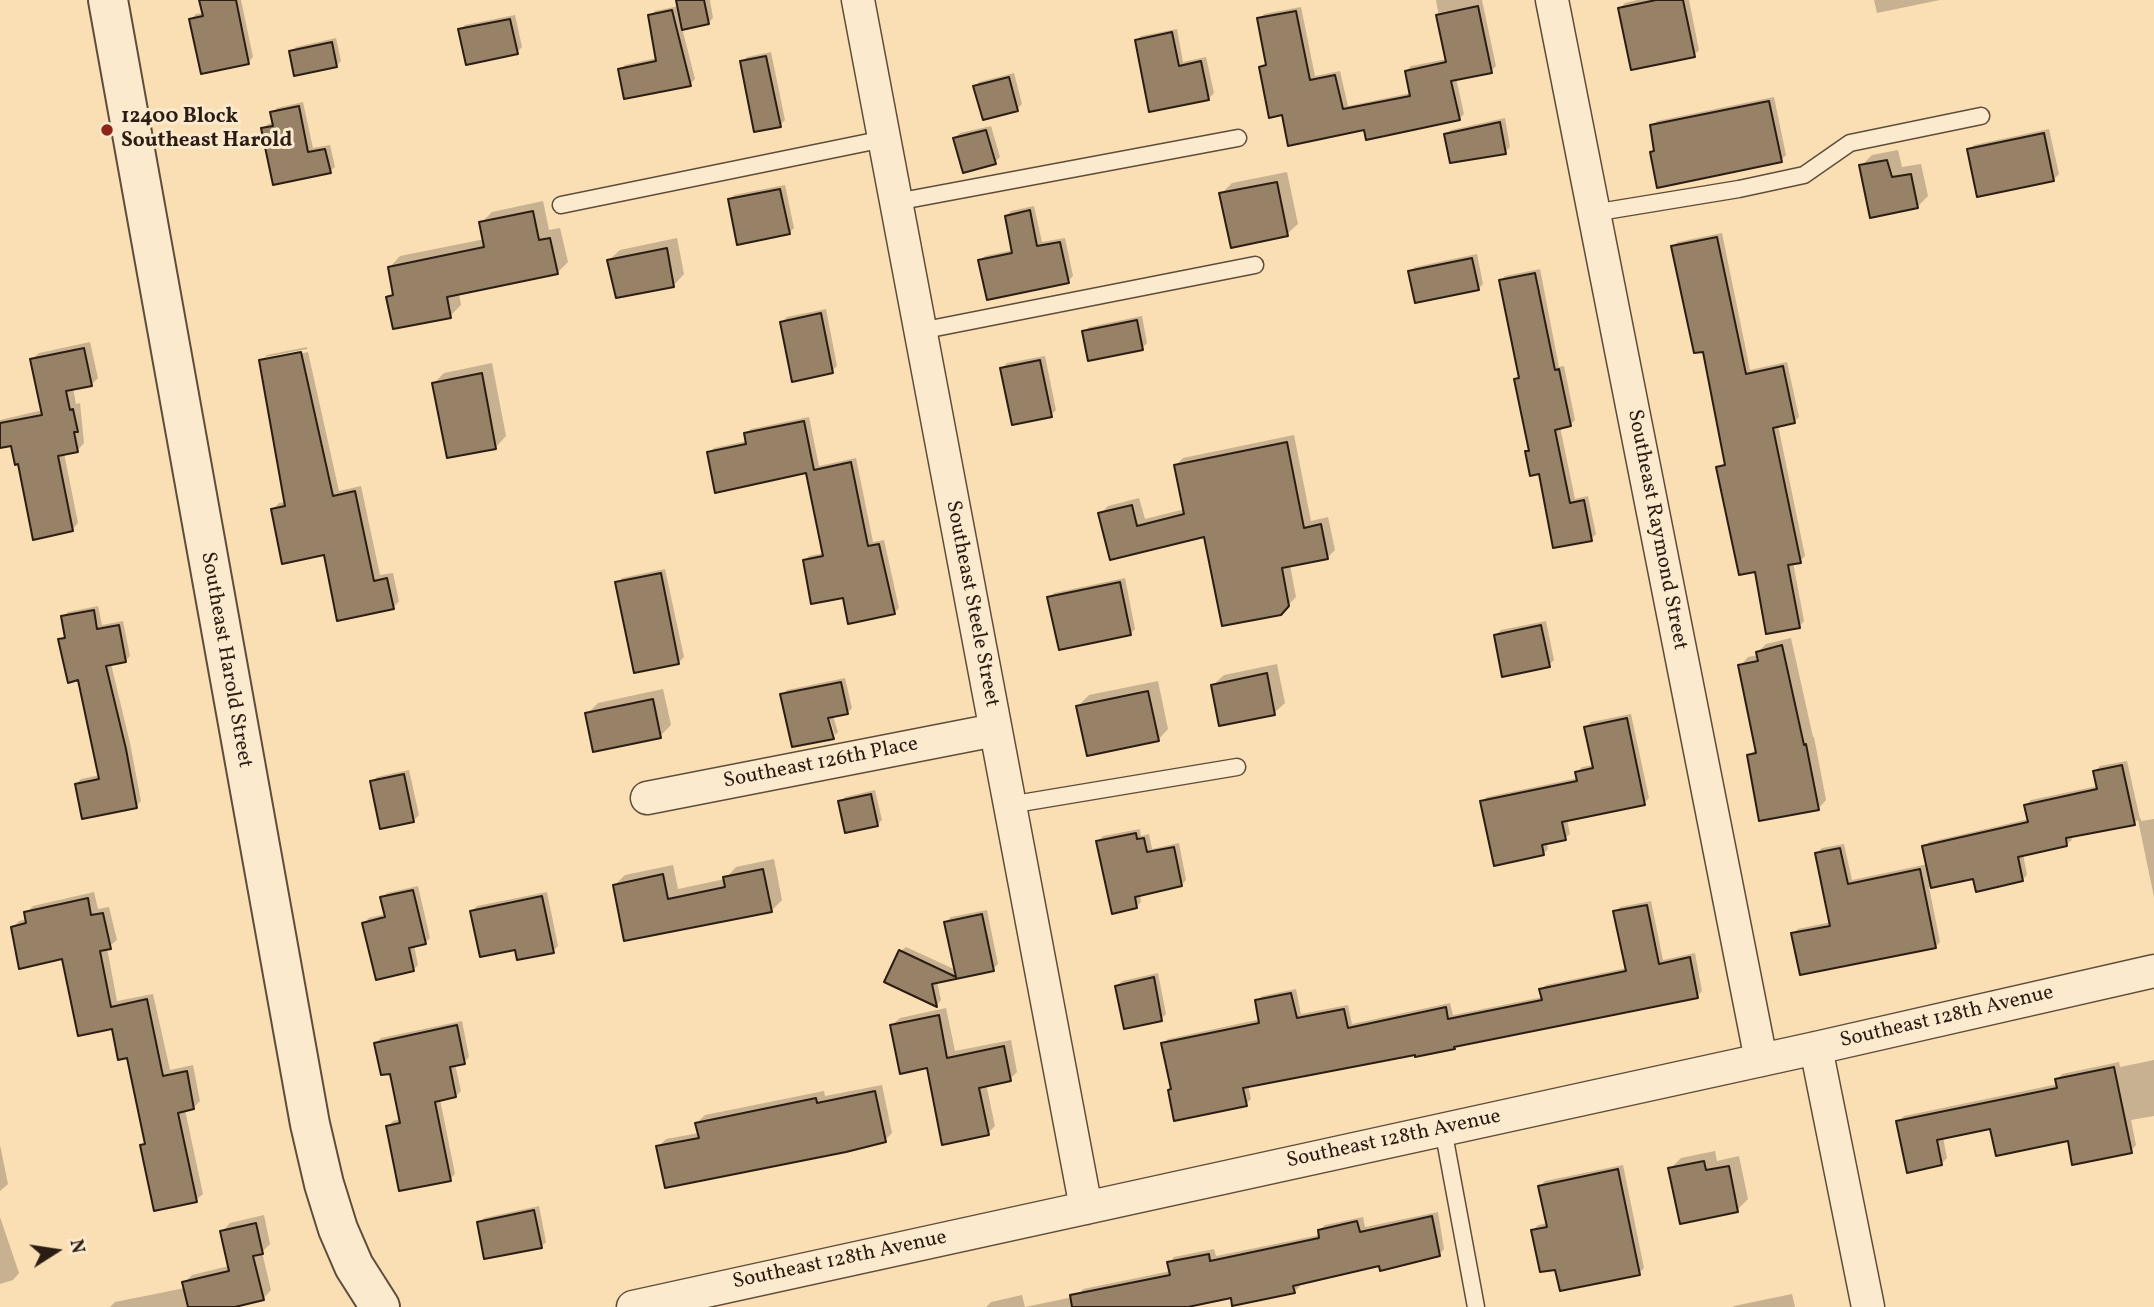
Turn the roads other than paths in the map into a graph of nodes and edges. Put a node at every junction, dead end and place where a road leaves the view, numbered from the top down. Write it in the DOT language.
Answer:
graph roads {
  1 [pos="108,0"];
  2 [pos="858,0"];
  3 [pos="1552,0"];
  4 [pos="1981,116"];
  5 [pos="1238,138"];
  6 [pos="884,139"];
  7 [pos="896,202"];
  8 [pos="562,205"];
  9 [pos="1593,213"];
  10 [pos="1255,265"];
  11 [pos="920,331"];
  12 [pos="995,730"];
  13 [pos="1237,767"];
  14 [pos="647,798"];
  15 [pos="1009,806"];
  16 [pos="2154,971"];
  17 [pos="1816,1048"];
  18 [pos="1761,1060"];
  19 [pos="1443,1129"];
  20 [pos="1086,1208"];
  21 [pos="380,1307"];
  22 [pos="633,1307"];
  23 [pos="1476,1307"];
  24 [pos="1868,1307"];
  1 -- 21 [label="street, Southeast Harold Street"];
  2 -- 6 [label="street, Southeast Steele Street"];
  3 -- 9 [label="street, Southeast Raymond Street"];
  4 -- 9 [label="lane"];
  5 -- 7 [label="lane"];
  6 -- 7 [label="street, Southeast Steele Street"];
  6 -- 8 [label="lane"];
  7 -- 11 [label="street, Southeast Steele Street"];
  9 -- 18 [label="street, Southeast Raymond Street"];
  10 -- 11 [label="lane"];
  11 -- 12 [label="street, Southeast Steele Street"];
  12 -- 14 [label="street, Southeast 126th Place"];
  12 -- 15 [label="street, Southeast Steele Street"];
  13 -- 15 [label="lane"];
  15 -- 20 [label="street, Southeast Steele Street"];
  16 -- 17 [label="street, Southeast 128th Avenue"];
  17 -- 18 [label="street, Southeast 128th Avenue"];
  17 -- 24 [label="street"];
  18 -- 19 [label="street, Southeast 128th Avenue"];
  19 -- 20 [label="street, Southeast 128th Avenue"];
  19 -- 23 [label="lane"];
  20 -- 22 [label="street, Southeast 128th Avenue"];
}
